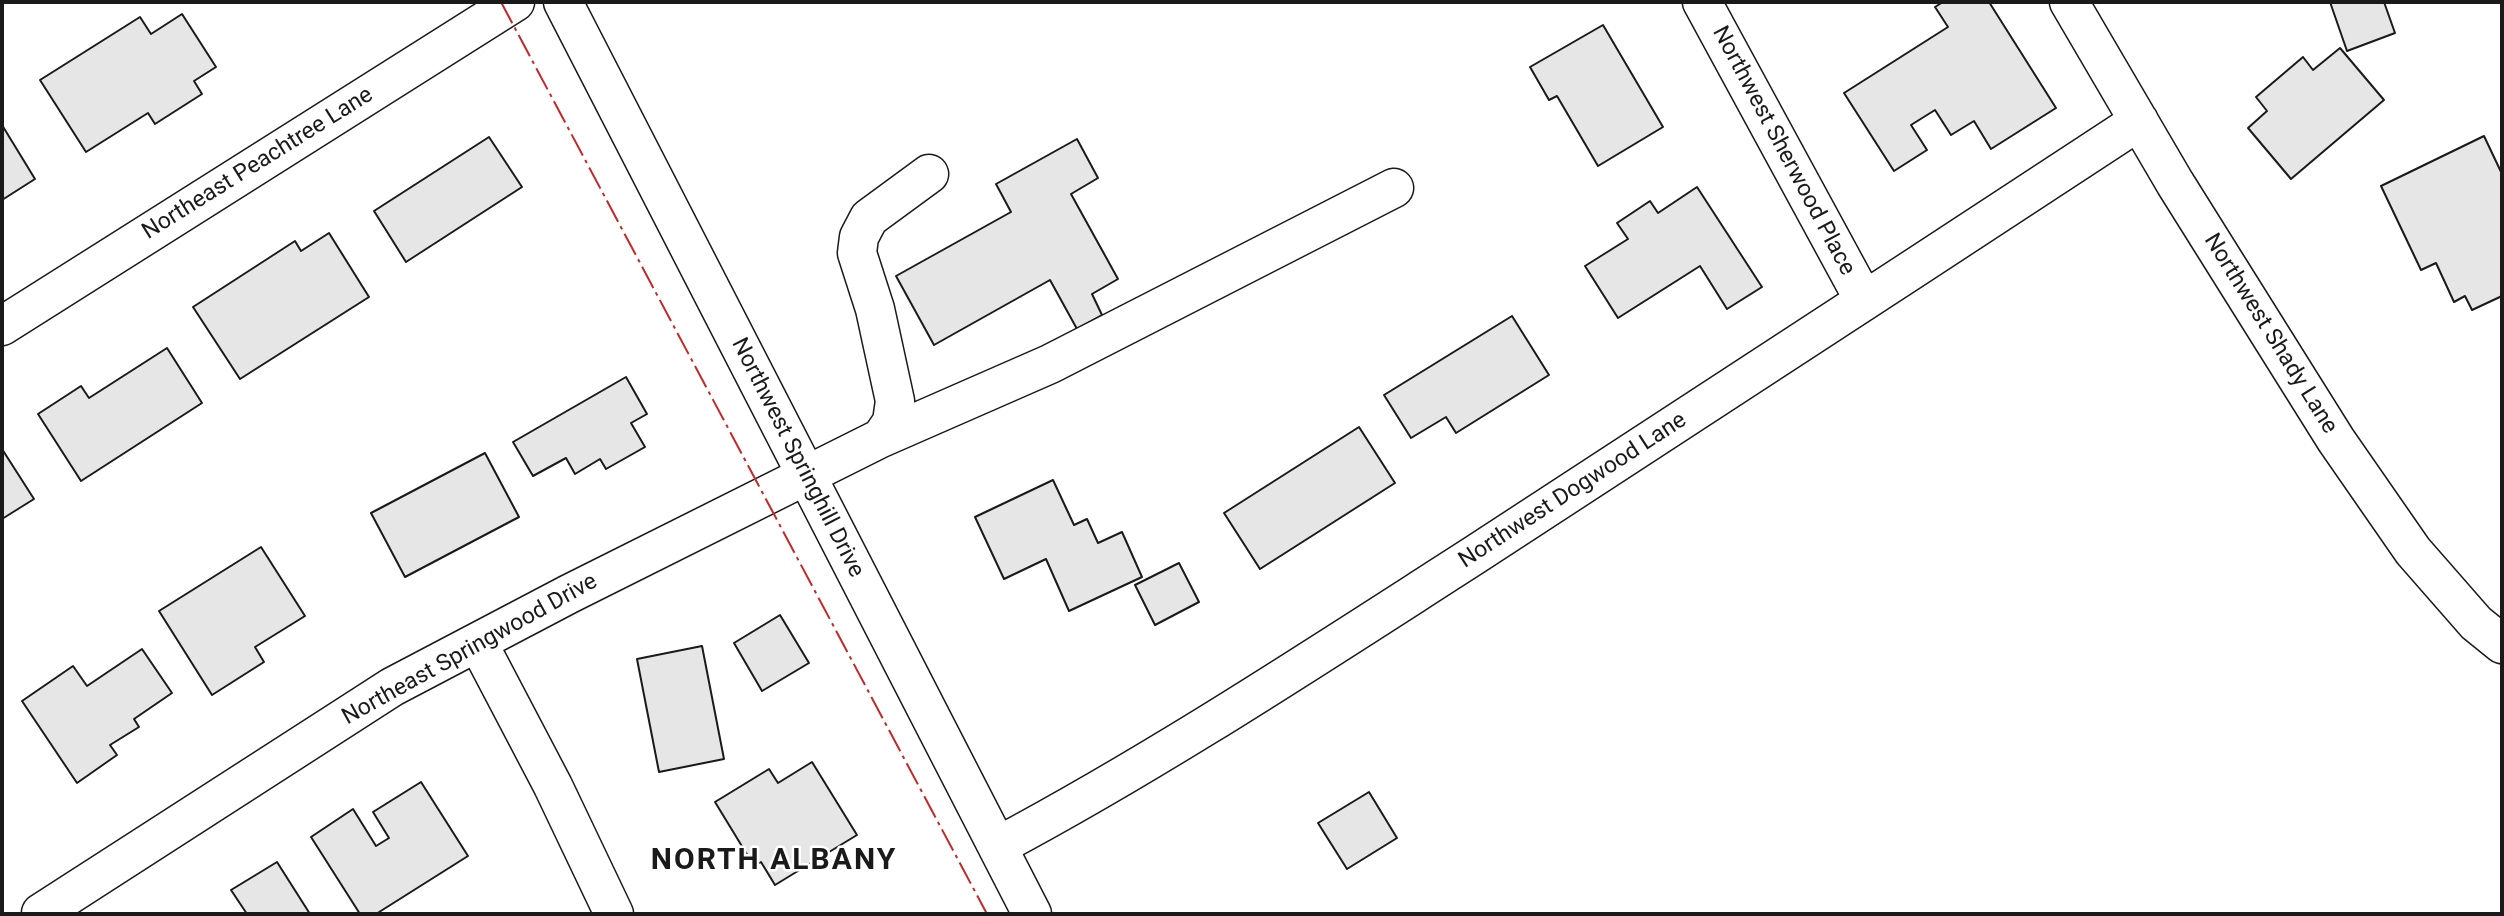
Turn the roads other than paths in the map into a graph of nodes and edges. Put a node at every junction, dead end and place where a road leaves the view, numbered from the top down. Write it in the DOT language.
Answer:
graph roads {
  1 [pos="515,2"];
  2 [pos="563,2"];
  3 [pos="1702,2"];
  4 [pos="2069,2"];
  5 [pos="2139,121"];
  6 [pos="929,174"];
  7 [pos="1394,188"];
  8 [pos="1864,300"];
  9 [pos="2,326"];
  10 [pos="881,438"];
  11 [pos="806,475"];
  12 [pos="478,643"];
  13 [pos="2502,644"];
  14 [pos="998,846"];
  15 [pos="42,914"];
  16 [pos="614,914"];
  17 [pos="1032,914"];
  1 -- 9 [label="street, Northeast Peachtree Lane"];
  2 -- 11 [label="street, Northwest Springhill Drive"];
  3 -- 8 [label="street, Northwest Sherwood Place"];
  4 -- 5 [label="street, Northwest Shady Lane"];
  5 -- 8 [label="street, Northwest Dogwood Lane"];
  5 -- 13 [label="street, Northwest Shady Lane"];
  6 -- 10 [label="street"];
  7 -- 10 [label="street, Northeast Springwood Drive"];
  8 -- 14 [label="street, Northwest Dogwood Lane"];
  10 -- 11 [label="street, Northeast Springwood Drive"];
  11 -- 12 [label="street, Northeast Springwood Drive"];
  11 -- 14 [label="street, Northwest Springhill Drive"];
  12 -- 15 [label="street, Northeast Springwood Drive"];
  12 -- 16 [label="street"];
  14 -- 17 [label="street, Northwest Springhill Drive"];
}
